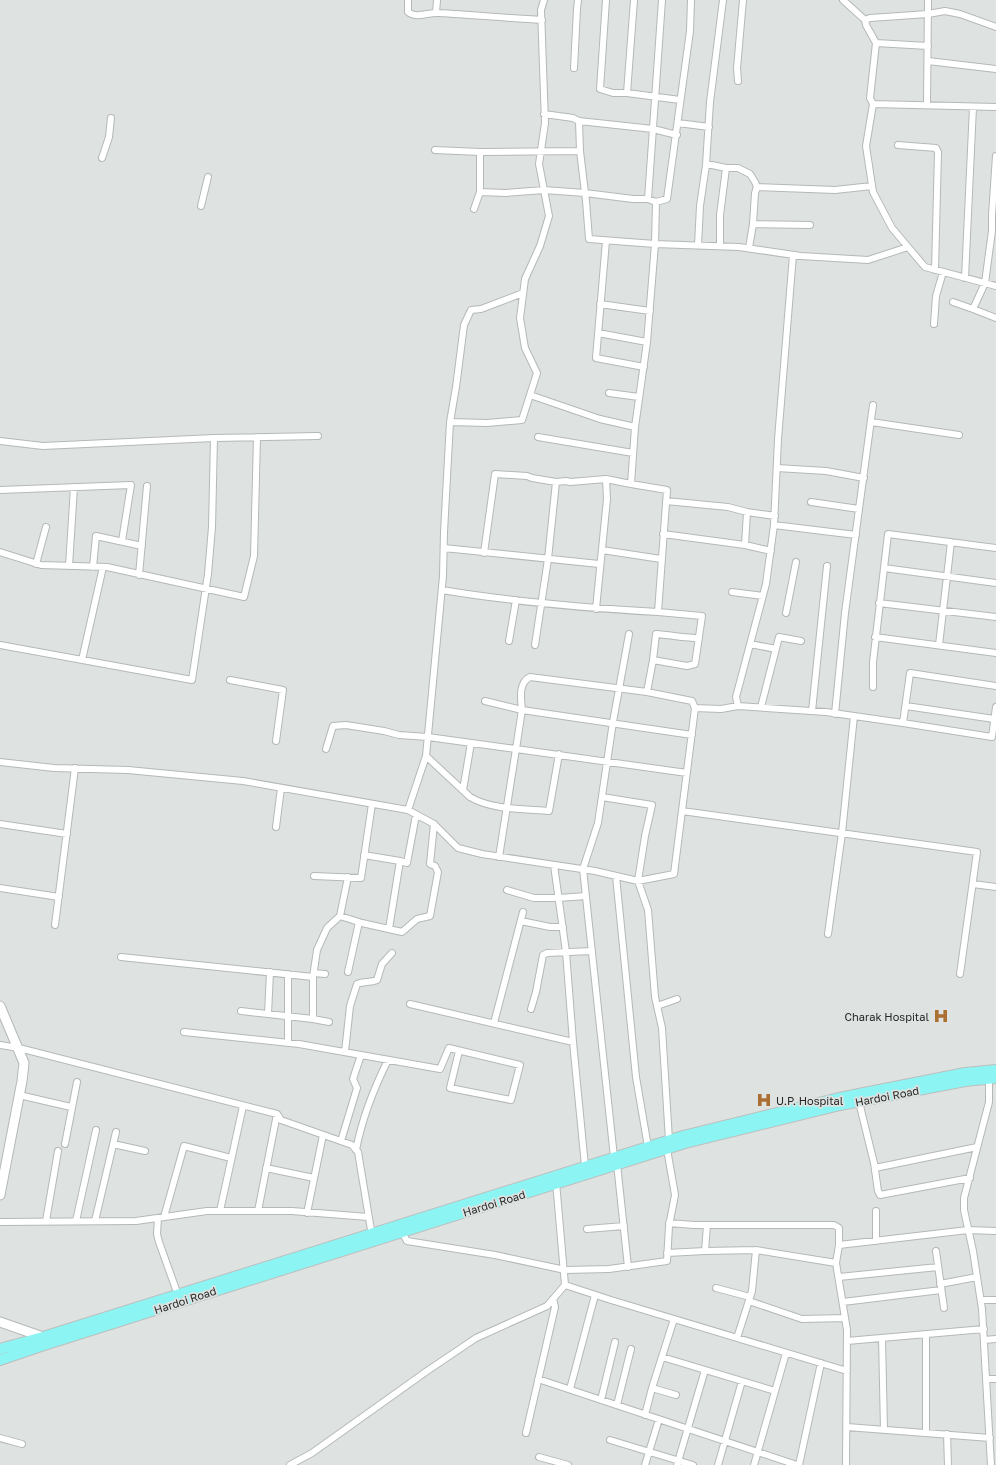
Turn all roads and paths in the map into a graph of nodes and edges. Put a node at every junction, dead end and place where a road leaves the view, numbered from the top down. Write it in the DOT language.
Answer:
graph roads {
  1 [pos="408,0"];
  2 [pos="437,0"];
  3 [pos="544,0"];
  4 [pos="578,0"];
  5 [pos="606,0"];
  6 [pos="634,0"];
  7 [pos="662,0"];
  8 [pos="692,0"];
  9 [pos="723,0"];
  10 [pos="743,0"];
  11 [pos="843,0"];
  12 [pos="928,0"];
  13 [pos="436,13"];
  14 [pos="928,14"];
  15 [pos="542,20"];
  16 [pos="865,20"];
  17 [pos="996,27"];
  18 [pos="876,44"];
  19 [pos="928,46"];
  20 [pos="928,61"];
  21 [pos="574,68"];
  22 [pos="996,69"];
  23 [pos="738,81"];
  24 [pos="627,93"];
  25 [pos="655,96"];
  26 [pos="680,100"];
  27 [pos="873,104"];
  28 [pos="927,105"];
  29 [pos="973,107"];
  30 [pos="996,107"];
  31 [pos="544,114"];
  32 [pos="111,118"];
  33 [pos="579,121"];
  34 [pos="678,123"];
  35 [pos="709,126"];
  36 [pos="653,130"];
  37 [pos="677,135"];
  38 [pos="898,145"];
  39 [pos="435,150"];
  40 [pos="541,151"];
  41 [pos="580,151"];
  42 [pos="480,152"];
  43 [pos="996,156"];
  44 [pos="102,158"];
  45 [pos="706,165"];
  46 [pos="726,168"];
  47 [pos="208,177"];
  48 [pos="872,186"];
  49 [pos="757,187"];
  50 [pos="544,190"];
  51 [pos="480,192"];
  52 [pos="585,193"];
  53 [pos="648,199"];
  54 [pos="656,202"];
  55 [pos="201,206"];
  56 [pos="474,209"];
  57 [pos="753,224"];
  58 [pos="810,225"];
  59 [pos="606,241"];
  60 [pos="655,244"];
  61 [pos="698,245"];
  62 [pos="720,246"];
  63 [pos="908,247"];
  64 [pos="749,248"];
  65 [pos="793,255"];
  66 [pos="935,270"];
  67 [pos="943,272"];
  68 [pos="965,278"];
  69 [pos="985,283"];
  70 [pos="996,286"];
  71 [pos="523,293"];
  72 [pos="953,302"];
  73 [pos="600,304"];
  74 [pos="974,310"];
  75 [pos="650,311"];
  76 [pos="996,318"];
  77 [pos="934,324"];
  78 [pos="598,333"];
  79 [pos="647,342"];
  80 [pos="644,367"];
  81 [pos="609,394"];
  82 [pos="530,395"];
  83 [pos="640,397"];
  84 [pos="873,405"];
  85 [pos="450,422"];
  86 [pos="871,422"];
  87 [pos="635,427"];
  88 [pos="959,435"];
  89 [pos="318,436"];
  90 [pos="257,437"];
  91 [pos="538,437"];
  92 [pos="214,438"];
  93 [pos="0,441"];
  94 [pos="633,453"];
  95 [pos="777,468"];
  96 [pos="864,478"];
  97 [pos="606,479"];
  98 [pos="556,482"];
  99 [pos="631,484"];
  100 [pos="147,486"];
  101 [pos="74,488"];
  102 [pos="0,490"];
  103 [pos="666,501"];
  104 [pos="812,502"];
  105 [pos="859,509"];
  106 [pos="748,512"];
  107 [pos="775,516"];
  108 [pos="774,525"];
  109 [pos="46,527"];
  110 [pos="663,534"];
  111 [pos="856,535"];
  112 [pos="122,541"];
  113 [pos="951,542"];
  114 [pos="745,545"];
  115 [pos="142,546"];
  116 [pos="444,548"];
  117 [pos="996,548"];
  118 [pos="602,550"];
  119 [pos="771,551"];
  120 [pos="0,552"];
  121 [pos="484,553"];
  122 [pos="661,558"];
  123 [pos="548,559"];
  124 [pos="796,562"];
  125 [pos="36,564"];
  126 [pos="600,564"];
  127 [pos="69,566"];
  128 [pos="827,566"];
  129 [pos="93,567"];
  130 [pos="103,567"];
  131 [pos="884,568"];
  132 [pos="139,575"];
  133 [pos="947,576"];
  134 [pos="996,583"];
  135 [pos="206,589"];
  136 [pos="442,590"];
  137 [pos="732,592"];
  138 [pos="763,596"];
  139 [pos="516,600"];
  140 [pos="879,603"];
  141 [pos="541,604"];
  142 [pos="596,609"];
  143 [pos="943,611"];
  144 [pos="658,612"];
  145 [pos="786,613"];
  146 [pos="996,617"];
  147 [pos="629,634"];
  148 [pos="875,637"];
  149 [pos="699,638"];
  150 [pos="801,641"];
  151 [pos="509,642"];
  152 [pos="750,644"];
  153 [pos="0,645"];
  154 [pos="536,645"];
  155 [pos="939,645"];
  156 [pos="776,649"];
  157 [pos="996,653"];
  158 [pos="82,660"];
  159 [pos="653,660"];
  160 [pos="230,680"];
  161 [pos="996,686"];
  162 [pos="873,687"];
  163 [pos="619,689"];
  164 [pos="647,692"];
  165 [pos="485,701"];
  166 [pos="738,706"];
  167 [pos="906,706"];
  168 [pos="996,707"];
  169 [pos="695,708"];
  170 [pos="761,708"];
  171 [pos="522,710"];
  172 [pos="812,711"];
  173 [pos="835,714"];
  174 [pos="854,716"];
  175 [pos="994,719"];
  176 [pos="613,722"];
  177 [pos="903,723"];
  178 [pos="692,735"];
  179 [pos="428,737"];
  180 [pos="276,741"];
  181 [pos="471,743"];
  182 [pos="516,749"];
  183 [pos="326,750"];
  184 [pos="559,754"];
  185 [pos="426,756"];
  186 [pos="607,761"];
  187 [pos="0,762"];
  188 [pos="75,768"];
  189 [pos="687,773"];
  190 [pos="281,788"];
  191 [pos="463,790"];
  192 [pos="602,797"];
  193 [pos="372,804"];
  194 [pos="507,808"];
  195 [pos="408,810"];
  196 [pos="682,811"];
  197 [pos="416,815"];
  198 [pos="0,824"];
  199 [pos="434,824"];
  200 [pos="276,827"];
  201 [pos="842,833"];
  202 [pos="67,834"];
  203 [pos="364,855"];
  204 [pos="499,857"];
  205 [pos="400,862"];
  206 [pos="554,865"];
  207 [pos="583,869"];
  208 [pos="314,876"];
  209 [pos="616,876"];
  210 [pos="348,877"];
  211 [pos="638,880"];
  212 [pos="973,884"];
  213 [pos="996,887"];
  214 [pos="0,888"];
  215 [pos="507,890"];
  216 [pos="586,896"];
  217 [pos="59,897"];
  218 [pos="558,898"];
  219 [pos="523,912"];
  220 [pos="340,916"];
  221 [pos="520,920"];
  222 [pos="359,922"];
  223 [pos="55,925"];
  224 [pos="563,927"];
  225 [pos="388,929"];
  226 [pos="828,934"];
  227 [pos="592,951"];
  228 [pos="566,952"];
  229 [pos="392,953"];
  230 [pos="121,957"];
  231 [pos="270,972"];
  232 [pos="348,972"];
  233 [pos="288,974"];
  234 [pos="325,974"];
  235 [pos="960,974"];
  236 [pos="313,975"];
  237 [pos="677,999"];
  238 [pos="410,1004"];
  239 [pos="0,1006"];
  240 [pos="657,1006"];
  241 [pos="531,1008"];
  242 [pos="241,1011"];
  243 [pos="268,1014"];
  244 [pos="288,1016"];
  245 [pos="313,1019"];
  246 [pos="329,1022"];
  247 [pos="494,1023"];
  248 [pos="184,1032"];
  249 [pos="572,1042"];
  250 [pos="288,1043"];
  251 [pos="0,1045"];
  252 [pos="19,1048"];
  253 [pos="459,1051"];
  254 [pos="345,1052"];
  255 [pos="361,1055"];
  256 [pos="388,1060"];
  257 [pos="992,1074"];
  258 [pos="77,1082"];
  259 [pos="20,1095"];
  260 [pos="859,1102"];
  261 [pos="242,1106"];
  262 [pos="71,1107"];
  263 [pos="277,1114"];
  264 [pos="96,1130"];
  265 [pos="116,1132"];
  266 [pos="323,1135"];
  267 [pos="341,1141"];
  268 [pos="64,1144"];
  269 [pos="113,1144"];
  270 [pos="668,1144"];
  271 [pos="648,1146"];
  272 [pos="977,1147"];
  273 [pos="356,1150"];
  274 [pos="58,1151"];
  275 [pos="145,1151"];
  276 [pos="232,1158"];
  277 [pos="616,1160"];
  278 [pos="585,1166"];
  279 [pos="266,1168"];
  280 [pos="874,1168"];
  281 [pos="314,1178"];
  282 [pos="970,1178"];
  283 [pos="555,1179"];
  284 [pos="0,1195"];
  285 [pos="220,1211"];
  286 [pos="258,1211"];
  287 [pos="876,1211"];
  288 [pos="308,1213"];
  289 [pos="161,1217"];
  290 [pos="368,1217"];
  291 [pos="46,1221"];
  292 [pos="76,1221"];
  293 [pos="95,1221"];
  294 [pos="0,1222"];
  295 [pos="669,1224"];
  296 [pos="707,1225"];
  297 [pos="624,1226"];
  298 [pos="587,1229"];
  299 [pos="968,1230"];
  300 [pos="996,1231"];
  301 [pos="402,1232"];
  302 [pos="372,1237"];
  303 [pos="876,1241"];
  304 [pos="839,1245"];
  305 [pos="756,1250"];
  306 [pos="705,1251"];
  307 [pos="936,1251"];
  308 [pos="667,1253"];
  309 [pos="836,1263"];
  310 [pos="628,1266"];
  311 [pos="938,1267"];
  312 [pos="565,1270"];
  313 [pos="838,1277"];
  314 [pos="977,1277"];
  315 [pos="565,1285"];
  316 [pos="941,1287"];
  317 [pos="716,1288"];
  318 [pos="178,1295"];
  319 [pos="595,1295"];
  320 [pos="553,1299"];
  321 [pos="749,1299"];
  322 [pos="981,1300"];
  323 [pos="996,1300"];
  324 [pos="843,1302"];
  325 [pos="944,1308"];
  326 [pos="845,1318"];
  327 [pos="674,1319"];
  328 [pos="0,1322"];
  329 [pos="984,1329"];
  330 [pos="926,1334"];
  331 [pos="737,1338"];
  332 [pos="882,1338"];
  333 [pos="996,1339"];
  334 [pos="984,1340"];
  335 [pos="44,1341"];
  336 [pos="847,1341"];
  337 [pos="614,1342"];
  338 [pos="631,1349"];
  339 [pos="0,1350"];
  340 [pos="786,1353"];
  341 [pos="662,1357"];
  342 [pos="0,1360"];
  343 [pos="821,1363"];
  344 [pos="705,1370"];
  345 [pos="847,1371"];
  346 [pos="538,1379"];
  347 [pos="987,1379"];
  348 [pos="996,1379"];
  349 [pos="742,1381"];
  350 [pos="652,1388"];
  351 [pos="570,1390"];
  352 [pos="775,1391"];
  353 [pos="676,1395"];
  354 [pos="601,1400"];
  355 [pos="617,1405"];
  356 [pos="645,1415"];
  357 [pos="659,1419"];
  358 [pos="847,1427"];
  359 [pos="688,1429"];
  360 [pos="884,1430"];
  361 [pos="526,1433"];
  362 [pos="926,1433"];
  363 [pos="947,1434"];
  364 [pos="0,1438"];
  365 [pos="990,1438"];
  366 [pos="610,1440"];
  367 [pos="725,1441"];
  368 [pos="22,1444"];
  369 [pos="649,1452"];
  370 [pos="758,1452"];
  371 [pos="538,1457"];
  372 [pos="678,1463"];
  373 [pos="290,1465"];
  374 [pos="568,1465"];
  375 [pos="645,1465"];
  376 [pos="693,1465"];
  377 [pos="718,1465"];
  378 [pos="754,1465"];
  379 [pos="798,1465"];
  380 [pos="846,1465"];
  381 [pos="948,1465"];
  382 [pos="991,1465"];
  1 -- 13 [label="street"];
  2 -- 13 [label="street"];
  3 -- 15 [label="street"];
  4 -- 21 [label="street"];
  5 -- 24 [label="street"];
  6 -- 24 [label="street"];
  7 -- 25 [label="street"];
  8 -- 26 [label="street"];
  9 -- 35 [label="street"];
  10 -- 23 [label="street"];
  11 -- 16 [label="street"];
  12 -- 14 [label="street"];
  13 -- 15 [label="street"];
  14 -- 16 [label="street"];
  14 -- 17 [label="street"];
  14 -- 19 [label="street"];
  15 -- 31 [label="street"];
  16 -- 18 [label="street"];
  18 -- 19 [label="street"];
  18 -- 27 [label="street"];
  19 -- 20 [label="street"];
  20 -- 22 [label="street"];
  20 -- 28 [label="street"];
  24 -- 25 [label="street"];
  25 -- 26 [label="street"];
  25 -- 36 [label="street"];
  26 -- 34 [label="street"];
  27 -- 28 [label="street"];
  27 -- 48 [label="street"];
  28 -- 29 [label="street"];
  29 -- 30 [label="street"];
  29 -- 68 [label="street"];
  31 -- 33 [label="street"];
  31 -- 40 [label="street"];
  32 -- 44 [label="street"];
  33 -- 36 [label="street"];
  33 -- 41 [label="street"];
  34 -- 35 [label="street"];
  34 -- 37 [label="street"];
  35 -- 45 [label="street"];
  36 -- 37 [label="street"];
  36 -- 53 [label="street"];
  37 -- 54 [label="street"];
  38 -- 66 [label="street"];
  39 -- 42 [label="street"];
  40 -- 41 [label="street"];
  40 -- 42 [label="street"];
  40 -- 50 [label="street"];
  41 -- 52 [label="street"];
  42 -- 51 [label="street"];
  43 -- 69 [label="street"];
  45 -- 46 [label="street"];
  45 -- 61 [label="street"];
  46 -- 49 [label="street"];
  46 -- 62 [label="street"];
  47 -- 55 [label="street"];
  48 -- 49 [label="street"];
  48 -- 63 [label="street"];
  49 -- 57 [label="street"];
  50 -- 51 [label="street"];
  50 -- 52 [label="street"];
  50 -- 71 [label="street"];
  51 -- 56 [label="street"];
  52 -- 53 [label="street"];
  52 -- 59 [label="street"];
  53 -- 54 [label="street"];
  54 -- 60 [label="street"];
  57 -- 58 [label="street"];
  57 -- 64 [label="street"];
  59 -- 60 [label="street"];
  59 -- 73 [label="street"];
  60 -- 61 [label="street"];
  60 -- 75 [label="street"];
  61 -- 62 [label="street"];
  62 -- 64 [label="street"];
  63 -- 65 [label="street"];
  63 -- 66 [label="street"];
  64 -- 65 [label="street"];
  65 -- 95 [label="street"];
  66 -- 67 [label="street"];
  67 -- 68 [label="street"];
  67 -- 77 [label="street"];
  68 -- 69 [label="street"];
  69 -- 70 [label="street"];
  69 -- 74 [label="street"];
  71 -- 82 [label="street"];
  71 -- 85 [label="street"];
  72 -- 74 [label="street"];
  73 -- 75 [label="street"];
  73 -- 78 [label="street"];
  74 -- 76 [label="street"];
  75 -- 79 [label="street"];
  78 -- 79 [label="street"];
  78 -- 80 [label="street"];
  79 -- 80 [label="street"];
  80 -- 83 [label="street"];
  81 -- 83 [label="street"];
  82 -- 85 [label="street"];
  82 -- 87 [label="street"];
  83 -- 87 [label="street"];
  84 -- 86 [label="street"];
  85 -- 116 [label="street"];
  86 -- 88 [label="street"];
  86 -- 96 [label="street"];
  87 -- 94 [label="street"];
  89 -- 90 [label="street"];
  90 -- 92 [label="street"];
  90 -- 135 [label="street"];
  91 -- 94 [label="street"];
  92 -- 93 [label="street"];
  92 -- 135 [label="street"];
  94 -- 99 [label="street"];
  95 -- 96 [label="street"];
  95 -- 107 [label="street"];
  96 -- 105 [label="street"];
  97 -- 98 [label="street"];
  97 -- 99 [label="street"];
  97 -- 118 [label="street"];
  98 -- 121 [label="street"];
  98 -- 123 [label="street"];
  99 -- 103 [label="street"];
  100 -- 115 [label="street"];
  101 -- 102 [label="street"];
  101 -- 112 [label="street"];
  101 -- 127 [label="street"];
  103 -- 106 [label="street"];
  103 -- 110 [label="street"];
  104 -- 105 [label="street"];
  105 -- 111 [label="street"];
  106 -- 107 [label="street"];
  106 -- 114 [label="street"];
  107 -- 108 [label="street"];
  108 -- 111 [label="street"];
  108 -- 119 [label="street"];
  109 -- 125 [label="street"];
  110 -- 114 [label="street"];
  110 -- 122 [label="street"];
  111 -- 173 [label="street"];
  112 -- 115 [label="street"];
  112 -- 129 [label="street"];
  113 -- 117 [label="street"];
  113 -- 131 [label="street"];
  113 -- 133 [label="street"];
  114 -- 119 [label="street"];
  115 -- 132 [label="street"];
  116 -- 121 [label="street"];
  116 -- 136 [label="street"];
  118 -- 122 [label="street"];
  118 -- 126 [label="street"];
  119 -- 138 [label="street"];
  120 -- 125 [label="street"];
  121 -- 123 [label="street"];
  122 -- 144 [label="street"];
  123 -- 126 [label="street"];
  123 -- 141 [label="street"];
  124 -- 145 [label="street"];
  125 -- 127 [label="street"];
  126 -- 142 [label="street"];
  127 -- 129 [label="street"];
  128 -- 172 [label="street"];
  129 -- 130 [label="street"];
  130 -- 132 [label="street"];
  130 -- 158 [label="street"];
  131 -- 133 [label="street"];
  131 -- 140 [label="street"];
  132 -- 135 [label="street"];
  133 -- 134 [label="street"];
  133 -- 143 [label="street"];
  135 -- 158 [label="street"];
  136 -- 139 [label="street"];
  136 -- 179 [label="street"];
  137 -- 138 [label="street"];
  138 -- 152 [label="street"];
  139 -- 141 [label="street"];
  139 -- 151 [label="street"];
  140 -- 143 [label="street"];
  140 -- 148 [label="street"];
  141 -- 142 [label="street"];
  141 -- 154 [label="street"];
  142 -- 144 [label="street"];
  143 -- 146 [label="street"];
  143 -- 155 [label="street"];
  144 -- 149 [label="street"];
  147 -- 163 [label="street"];
  148 -- 155 [label="street"];
  148 -- 162 [label="street"];
  149 -- 159 [label="street"];
  149 -- 159 [label="street"];
  150 -- 156 [label="street"];
  152 -- 156 [label="street"];
  152 -- 166 [label="street"];
  153 -- 158 [label="street"];
  155 -- 157 [label="street"];
  156 -- 170 [label="street"];
  159 -- 164 [label="street"];
  160 -- 180 [label="street"];
  161 -- 167 [label="street"];
  163 -- 164 [label="street"];
  163 -- 171 [label="street"];
  163 -- 176 [label="street"];
  164 -- 169 [label="street"];
  165 -- 171 [label="street"];
  166 -- 169 [label="street"];
  166 -- 170 [label="street"];
  167 -- 175 [label="street"];
  167 -- 177 [label="street"];
  168 -- 175 [label="street"];
  169 -- 178 [label="street"];
  170 -- 172 [label="street"];
  171 -- 176 [label="street"];
  171 -- 182 [label="street"];
  172 -- 173 [label="street"];
  173 -- 174 [label="street"];
  174 -- 177 [label="street"];
  174 -- 201 [label="street"];
  175 -- 177 [label="street"];
  176 -- 178 [label="street"];
  176 -- 186 [label="street"];
  178 -- 189 [label="street"];
  179 -- 181 [label="street"];
  179 -- 183 [label="street"];
  179 -- 185 [label="street"];
  181 -- 182 [label="street"];
  181 -- 191 [label="street"];
  182 -- 184 [label="street"];
  182 -- 194 [label="street"];
  184 -- 186 [label="street"];
  184 -- 194 [label="street"];
  185 -- 191 [label="street"];
  185 -- 195 [label="street"];
  186 -- 189 [label="street"];
  186 -- 192 [label="street"];
  187 -- 188 [label="street"];
  188 -- 190 [label="street"];
  188 -- 202 [label="street"];
  189 -- 196 [label="street"];
  190 -- 193 [label="street"];
  190 -- 200 [label="street"];
  191 -- 194 [label="street"];
  192 -- 207 [label="street"];
  192 -- 211 [label="street"];
  193 -- 195 [label="street"];
  193 -- 203 [label="street"];
  194 -- 204 [label="street"];
  195 -- 197 [label="street"];
  196 -- 201 [label="street"];
  196 -- 211 [label="street"];
  197 -- 199 [label="street"];
  197 -- 205 [label="street"];
  198 -- 202 [label="street"];
  199 -- 204 [label="street"];
  199 -- 225 [label="street"];
  201 -- 212 [label="street"];
  201 -- 226 [label="street"];
  202 -- 217 [label="street"];
  203 -- 205 [label="street"];
  203 -- 210 [label="street"];
  204 -- 206 [label="street"];
  205 -- 225 [label="street"];
  206 -- 207 [label="street"];
  206 -- 218 [label="street"];
  207 -- 209 [label="street"];
  207 -- 216 [label="street"];
  208 -- 210 [label="street"];
  209 -- 211 [label="street"];
  209 -- 271 [label="street"];
  210 -- 220 [label="street"];
  211 -- 240 [label="street"];
  212 -- 213 [label="street"];
  212 -- 235 [label="street"];
  214 -- 217 [label="street"];
  215 -- 218 [label="street"];
  216 -- 218 [label="street"];
  216 -- 227 [label="street"];
  217 -- 223 [label="street"];
  218 -- 224 [label="street"];
  219 -- 221 [label="street"];
  220 -- 222 [label="street"];
  220 -- 236 [label="street"];
  221 -- 224 [label="street"];
  221 -- 247 [label="street"];
  222 -- 225 [label="street"];
  222 -- 232 [label="street"];
  224 -- 228 [label="street"];
  227 -- 228 [label="street"];
  227 -- 277 [label="street"];
  228 -- 241 [label="street"];
  228 -- 249 [label="street"];
  229 -- 254 [label="street"];
  230 -- 231 [label="street"];
  231 -- 233 [label="street"];
  231 -- 243 [label="street"];
  233 -- 236 [label="street"];
  233 -- 244 [label="street"];
  234 -- 236 [label="street"];
  236 -- 245 [label="street"];
  237 -- 240 [label="street"];
  238 -- 247 [label="street"];
  239 -- 252 [label="street"];
  240 -- 270 [label="street"];
  242 -- 243 [label="street"];
  243 -- 244 [label="street"];
  244 -- 245 [label="street"];
  244 -- 250 [label="street"];
  245 -- 246 [label="street"];
  247 -- 249 [label="street"];
  248 -- 250 [label="street"];
  249 -- 278 [label="street"];
  250 -- 254 [label="street"];
  251 -- 252 [label="street"];
  252 -- 259 [label="street"];
  252 -- 261 [label="street"];
  253 -- 253 [label="street"];
  253 -- 256 [label="street"];
  254 -- 255 [label="street"];
  255 -- 256 [label="street"];
  255 -- 267 [label="street"];
  256 -- 273 [label="street"];
  257 -- 260 [label="main road, Hardoi Road"];
  257 -- 270 [label="main road, Hardoi Road"];
  257 -- 272 [label="street"];
  258 -- 262 [label="street"];
  259 -- 262 [label="street"];
  259 -- 284 [label="street"];
  260 -- 270 [label="main road, Hardoi Road"];
  260 -- 280 [label="street"];
  261 -- 263 [label="street"];
  261 -- 276 [label="street"];
  262 -- 268 [label="street"];
  263 -- 266 [label="street"];
  263 -- 279 [label="street"];
  264 -- 292 [label="street"];
  265 -- 269 [label="street"];
  266 -- 267 [label="street"];
  266 -- 281 [label="street"];
  267 -- 273 [label="street"];
  269 -- 275 [label="street"];
  269 -- 293 [label="street"];
  270 -- 271 [label="main road, Hardoi Road"];
  270 -- 277 [label="main road, Hardoi Road"];
  270 -- 295 [label="street"];
  271 -- 277 [label="main road, Hardoi Road"];
  272 -- 280 [label="street"];
  272 -- 282 [label="street"];
  273 -- 290 [label="street"];
  274 -- 291 [label="street"];
  276 -- 285 [label="street"];
  276 -- 289 [label="street"];
  277 -- 278 [label="main road, Hardoi Road"];
  277 -- 283 [label="main road, Hardoi Road"];
  277 -- 297 [label="street"];
  278 -- 283 [label="main road, Hardoi Road"];
  279 -- 281 [label="street"];
  279 -- 286 [label="street"];
  280 -- 282 [label="street"];
  281 -- 288 [label="street"];
  282 -- 299 [label="street"];
  283 -- 301 [label="main road, Hardoi Road"];
  283 -- 302 [label="main road, Hardoi Road"];
  283 -- 312 [label="street"];
  285 -- 286 [label="street"];
  285 -- 289 [label="street"];
  286 -- 288 [label="street"];
  287 -- 303 [label="street"];
  288 -- 290 [label="street"];
  289 -- 293 [label="street"];
  289 -- 318 [label="street"];
  290 -- 302 [label="street"];
  291 -- 292 [label="street"];
  291 -- 294 [label="street"];
  292 -- 293 [label="street"];
  295 -- 296 [label="street"];
  295 -- 308 [label="street"];
  296 -- 304 [label="street"];
  296 -- 306 [label="street"];
  297 -- 298 [label="street"];
  297 -- 310 [label="street"];
  299 -- 300 [label="street"];
  299 -- 303 [label="street"];
  299 -- 314 [label="street"];
  301 -- 302 [label="main road, Hardoi Road"];
  301 -- 312 [label="street"];
  302 -- 318 [label="main road, Hardoi Road"];
  302 -- 335 [label="main road, Hardoi Road"];
  303 -- 304 [label="street"];
  304 -- 309 [label="street"];
  305 -- 306 [label="street"];
  305 -- 309 [label="street"];
  305 -- 321 [label="street"];
  306 -- 308 [label="street"];
  307 -- 311 [label="street"];
  308 -- 310 [label="street"];
  309 -- 313 [label="street"];
  310 -- 312 [label="street"];
  311 -- 313 [label="street"];
  311 -- 316 [label="street"];
  312 -- 315 [label="street"];
  313 -- 324 [label="street"];
  314 -- 316 [label="street"];
  314 -- 322 [label="street"];
  315 -- 319 [label="street"];
  315 -- 320 [label="street"];
  316 -- 324 [label="street"];
  316 -- 325 [label="street"];
  317 -- 321 [label="street"];
  318 -- 335 [label="main road, Hardoi Road"];
  319 -- 327 [label="street"];
  319 -- 351 [label="street"];
  320 -- 346 [label="street"];
  320 -- 373 [label="street"];
  321 -- 326 [label="street"];
  321 -- 331 [label="street"];
  322 -- 323 [label="street"];
  322 -- 329 [label="street"];
  324 -- 326 [label="street"];
  326 -- 336 [label="street"];
  327 -- 331 [label="street"];
  327 -- 341 [label="street"];
  328 -- 335 [label="street"];
  329 -- 330 [label="street"];
  329 -- 334 [label="street"];
  330 -- 332 [label="street"];
  330 -- 362 [label="street"];
  331 -- 340 [label="street"];
  332 -- 336 [label="street"];
  332 -- 360 [label="street"];
  333 -- 334 [label="street"];
  334 -- 347 [label="street"];
  335 -- 339 [label="main road, Hardoi Road"];
  335 -- 342 [label="main road, Hardoi Road"];
  336 -- 345 [label="street"];
  337 -- 354 [label="street"];
  338 -- 355 [label="street"];
  340 -- 343 [label="street"];
  340 -- 352 [label="street"];
  341 -- 344 [label="street"];
  341 -- 350 [label="street"];
  343 -- 345 [label="street"];
  343 -- 379 [label="street"];
  344 -- 349 [label="street"];
  344 -- 359 [label="street"];
  345 -- 358 [label="street"];
  346 -- 351 [label="street"];
  346 -- 361 [label="street"];
  347 -- 348 [label="street"];
  347 -- 365 [label="street"];
  349 -- 352 [label="street"];
  349 -- 367 [label="street"];
  350 -- 353 [label="street"];
  350 -- 356 [label="street"];
  351 -- 354 [label="street"];
  352 -- 370 [label="street"];
  354 -- 355 [label="street"];
  355 -- 356 [label="street"];
  356 -- 357 [label="street"];
  357 -- 359 [label="street"];
  357 -- 369 [label="street"];
  358 -- 360 [label="street"];
  358 -- 380 [label="street"];
  359 -- 367 [label="street"];
  359 -- 372 [label="street"];
  360 -- 362 [label="street"];
  362 -- 363 [label="street"];
  363 -- 365 [label="street"];
  363 -- 381 [label="street"];
  364 -- 368 [label="street"];
  365 -- 382 [label="street"];
  366 -- 369 [label="street"];
  367 -- 370 [label="street"];
  367 -- 377 [label="street"];
  369 -- 372 [label="street"];
  369 -- 375 [label="street"];
  370 -- 378 [label="street"];
  370 -- 379 [label="street"];
  371 -- 374 [label="street"];
  372 -- 376 [label="street"];
}
